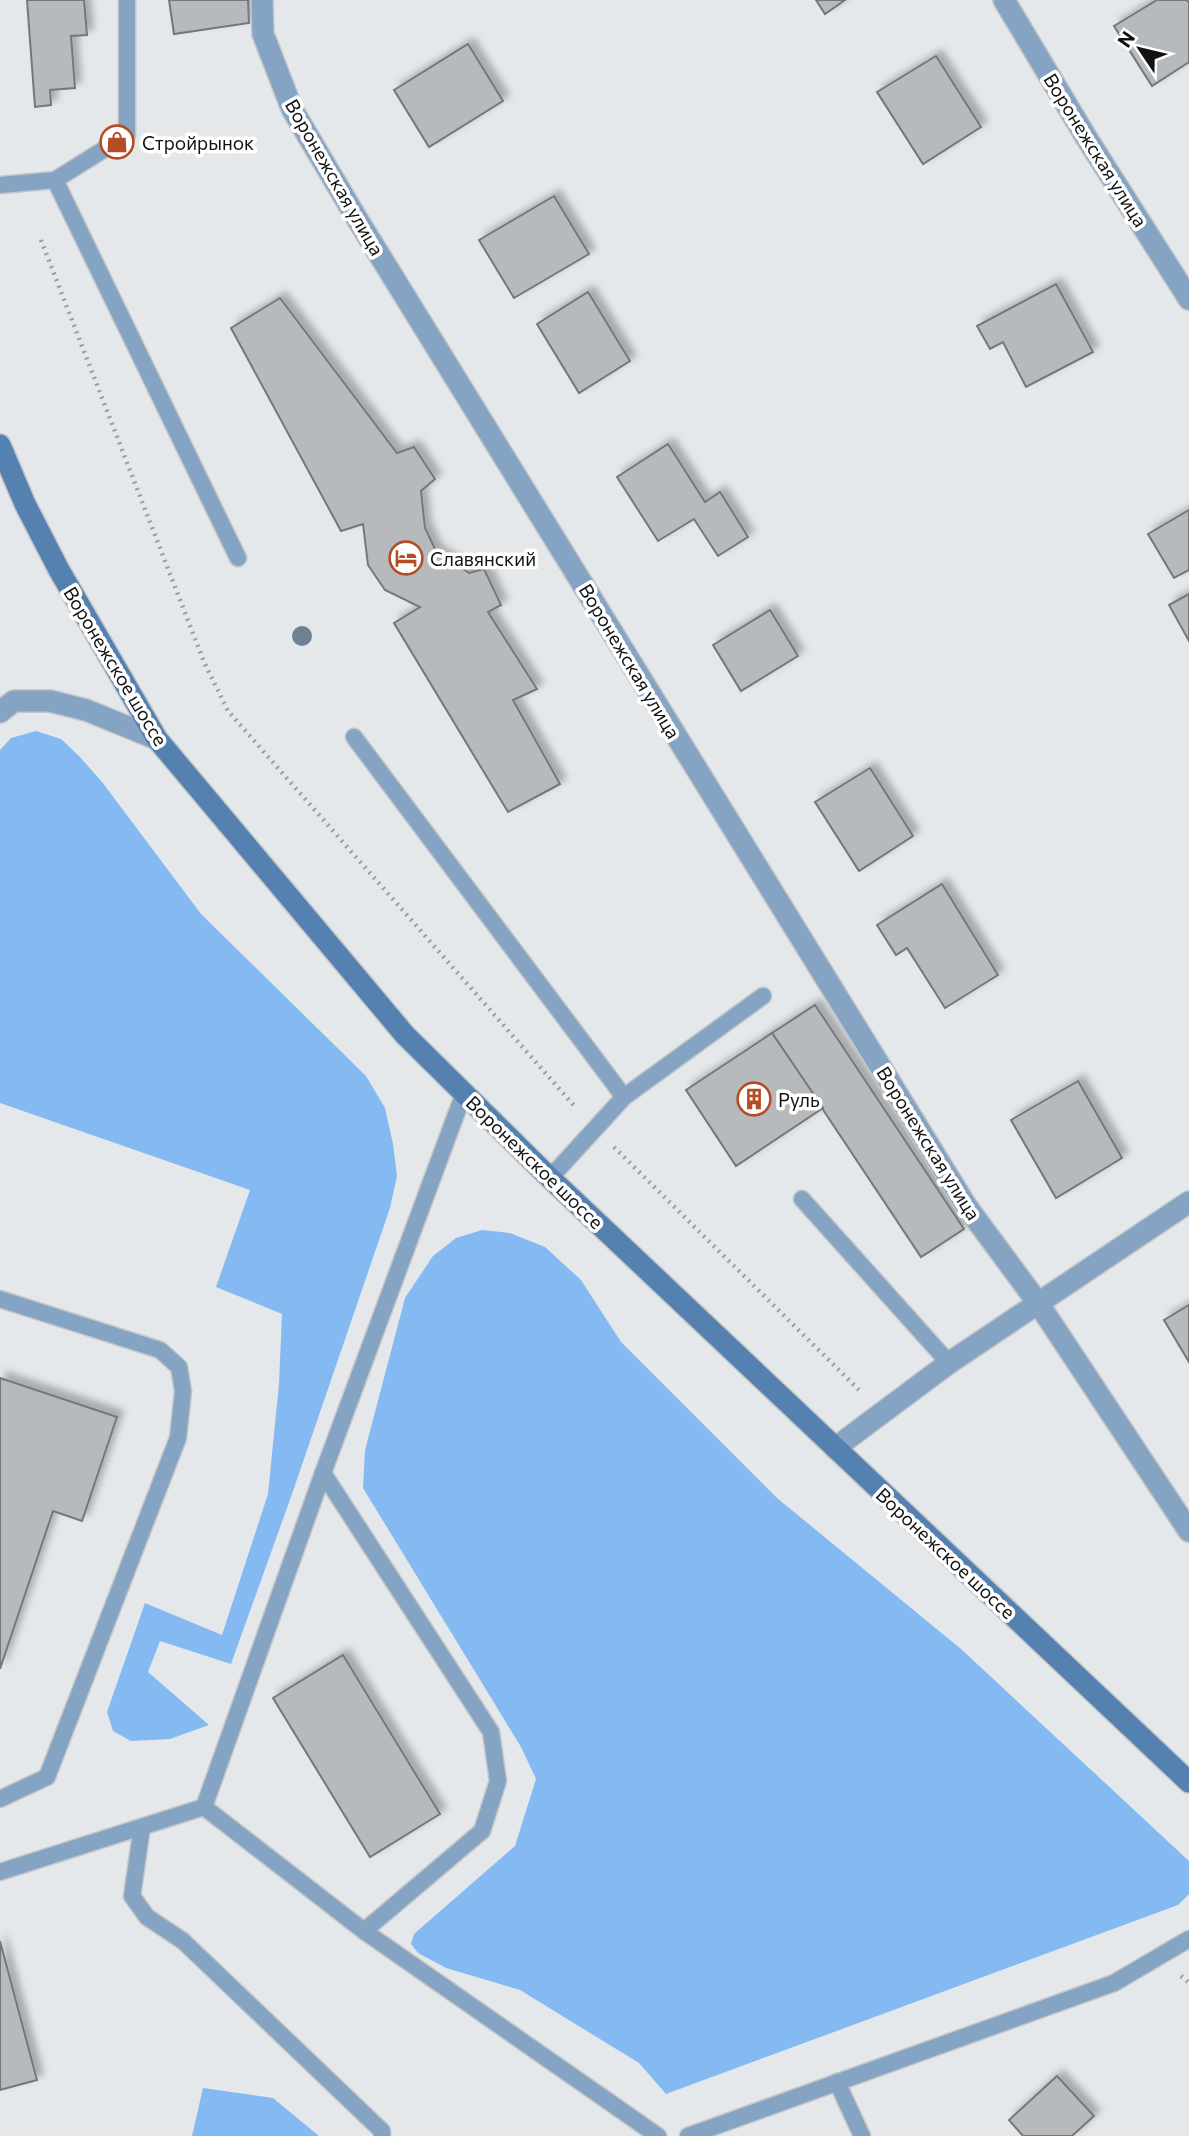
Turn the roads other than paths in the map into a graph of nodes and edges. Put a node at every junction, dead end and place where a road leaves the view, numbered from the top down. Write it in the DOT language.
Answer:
graph roads {
  1 [pos="127,0"];
  2 [pos="262,0"];
  3 [pos="1004,0"];
  4 [pos="55,180"];
  5 [pos="0,185"];
  6 [pos="1189,299"];
  7 [pos="0,445"];
  8 [pos="238,558"];
  9 [pos="0,712"];
  10 [pos="354,737"];
  11 [pos="157,739"];
  12 [pos="763,996"];
  13 [pos="464,1093"];
  14 [pos="624,1097"];
  15 [pos="550,1178"];
  16 [pos="802,1199"];
  17 [pos="1189,1202"];
  18 [pos="0,1298"];
  19 [pos="1038,1303"];
  20 [pos="949,1363"];
  21 [pos="835,1448"];
  22 [pos="324,1473"];
  23 [pos="1189,1531"];
  24 [pos="1189,1782"];
  25 [pos="0,1799"];
  26 [pos="204,1807"];
  27 [pos="142,1827"];
  28 [pos="0,1872"];
  29 [pos="364,1931"];
  30 [pos="1189,1939"];
  31 [pos="837,2082"];
  32 [pos="382,2136"];
  33 [pos="658,2136"];
  34 [pos="688,2136"];
  35 [pos="862,2136"];
  1 -- 4 [label="lane"];
  2 -- 19 [label="street, Воронежская улица"];
  3 -- 6 [label="street, Воронежская улица"];
  4 -- 5 [label="lane"];
  4 -- 8 [label="lane"];
  7 -- 11 [label="main road, Воронежское шоссе"];
  9 -- 11 [label="street"];
  10 -- 14 [label="lane"];
  11 -- 13 [label="main road, Воронежское шоссе"];
  12 -- 14 [label="lane"];
  13 -- 15 [label="main road, Воронежское шоссе"];
  13 -- 22 [label="lane"];
  14 -- 15 [label="lane"];
  15 -- 21 [label="main road, Воронежское шоссе"];
  16 -- 20 [label="lane"];
  17 -- 19 [label="street"];
  18 -- 25 [label="lane"];
  19 -- 20 [label="street"];
  19 -- 23 [label="street, Воронежская улица"];
  20 -- 21 [label="street"];
  21 -- 24 [label="main road, Воронежское шоссе"];
  22 -- 26 [label="lane"];
  22 -- 29 [label="lane"];
  26 -- 27 [label="lane"];
  26 -- 29 [label="lane"];
  27 -- 28 [label="lane"];
  27 -- 32 [label="lane"];
  29 -- 33 [label="lane"];
  30 -- 31 [label="lane"];
  31 -- 34 [label="lane"];
  31 -- 35 [label="lane"];
}
